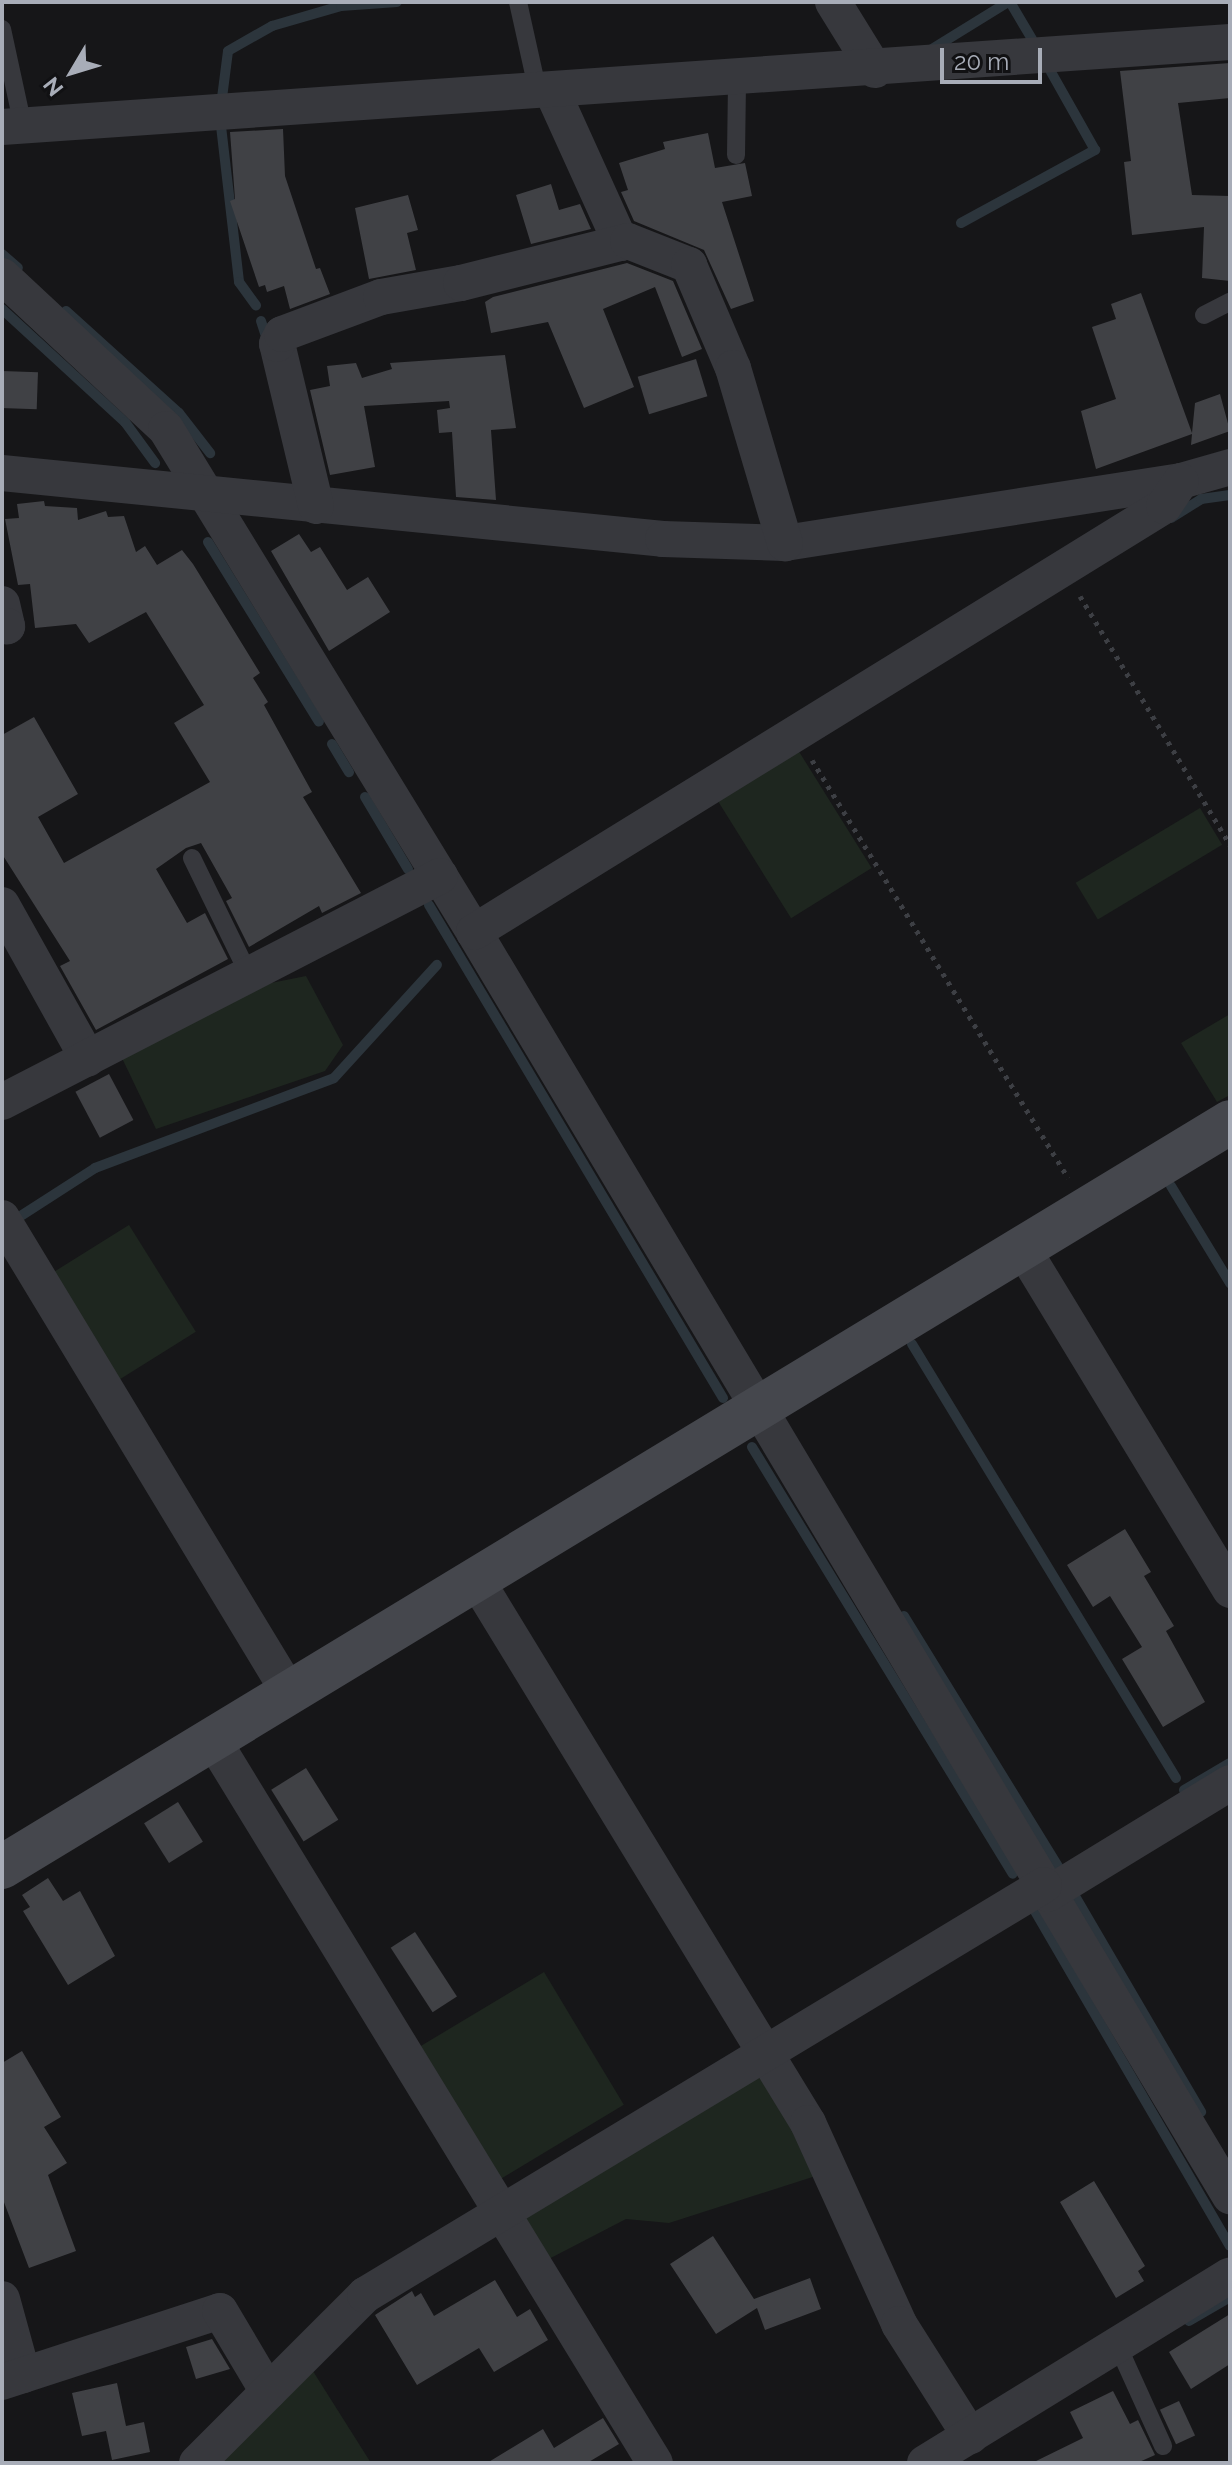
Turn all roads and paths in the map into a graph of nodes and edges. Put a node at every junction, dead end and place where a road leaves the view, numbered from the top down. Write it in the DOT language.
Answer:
graph roads {
  1 [pos="518,2"];
  2 [pos="833,2"];
  3 [pos="2,29"];
  4 [pos="1230,42"];
  5 [pos="875,70"];
  6 [pos="737,79"];
  7 [pos="545,91"];
  8 [pos="12,126"];
  9 [pos="736,155"];
  10 [pos="621,243"];
  11 [pos="2,276"];
  12 [pos="1230,302"];
  13 [pos="1204,315"];
  14 [pos="1230,467"];
  15 [pos="2,473"];
  16 [pos="1181,481"];
  17 [pos="206,496"];
  18 [pos="316,506"];
  19 [pos="785,543"];
  20 [pos="1063,568"];
  21 [pos="2,604"];
  22 [pos="2,626"];
  23 [pos="796,733"];
  24 [pos="1230,845"];
  25 [pos="192,858"];
  26 [pos="440,876"];
  27 [pos="2,905"];
  28 [pos="474,932"];
  29 [pos="250,977"];
  30 [pos="88,1059"];
  31 [pos="2,1102"];
  32 [pos="1230,1122"];
  33 [pos="1087,1210"];
  34 [pos="2,1218"];
  35 [pos="1023,1249"];
  36 [pos="759,1411"];
  37 [pos="477,1581"];
  38 [pos="1230,1590"];
  39 [pos="290,1694"];
  40 [pos="213,1740"];
  41 [pos="1230,1783"];
  42 [pos="2,1867"];
  43 [pos="1046,1889"];
  44 [pos="763,2055"];
  45 [pos="1230,2196"];
  46 [pos="502,2213"];
  47 [pos="1230,2275"];
  48 [pos="2,2299"];
  49 [pos="1117,2344"];
  50 [pos="13,2378"];
  51 [pos="268,2392"];
  52 [pos="970,2436"];
  53 [pos="1163,2446"];
  54 [pos="197,2463"];
  55 [pos="655,2463"];
  56 [pos="925,2463"];
  1 -- 7 [label="lane"];
  2 -- 5 [label="street"];
  3 -- 8 [label="lane"];
  4 -- 5 [label="street"];
  5 -- 6 [label="street"];
  6 -- 7 [label="street"];
  6 -- 9 [label="lane"];
  7 -- 8 [label="street"];
  7 -- 10 [label="street"];
  10 -- 18 [label="street"];
  10 -- 19 [label="street"];
  11 -- 17 [label="street"];
  12 -- 13 [label="lane"];
  14 -- 16 [label="street"];
  15 -- 17 [label="street"];
  16 -- 19 [label="street"];
  16 -- 20 [label="street"];
  17 -- 18 [label="street"];
  17 -- 26 [label="street"];
  18 -- 19 [label="street"];
  20 -- 23 [label="street"];
  20 -- 24 [label="path"];
  21 -- 22 [label="street"];
  23 -- 28 [label="street"];
  23 -- 33 [label="path"];
  25 -- 29 [label="lane"];
  26 -- 28 [label="street"];
  26 -- 29 [label="street"];
  27 -- 30 [label="street"];
  28 -- 36 [label="street"];
  29 -- 30 [label="street"];
  30 -- 31 [label="street"];
  32 -- 33 [label="street"];
  33 -- 35 [label="street"];
  34 -- 39 [label="street"];
  35 -- 36 [label="street"];
  35 -- 38 [label="street"];
  36 -- 37 [label="street"];
  36 -- 43 [label="street"];
  37 -- 39 [label="street"];
  37 -- 44 [label="street"];
  39 -- 40 [label="street"];
  40 -- 42 [label="street"];
  40 -- 46 [label="street"];
  41 -- 43 [label="street"];
  43 -- 44 [label="street"];
  43 -- 45 [label="street"];
  44 -- 46 [label="street"];
  44 -- 52 [label="street"];
  46 -- 51 [label="street"];
  46 -- 55 [label="street"];
  47 -- 49 [label="street"];
  48 -- 50 [label="street"];
  49 -- 52 [label="street"];
  49 -- 53 [label="lane"];
  50 -- 51 [label="street"];
  51 -- 54 [label="street"];
  52 -- 56 [label="street"];
}
